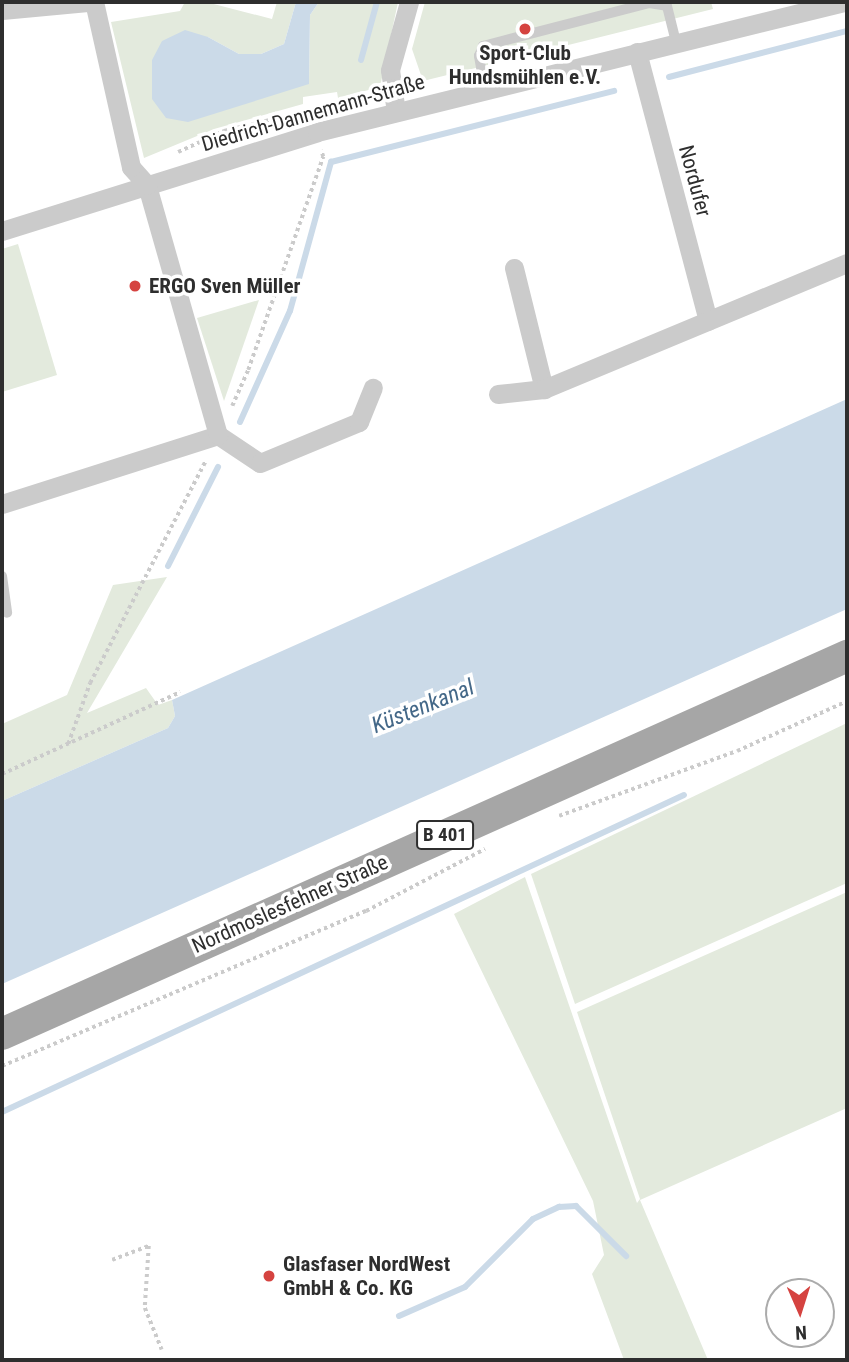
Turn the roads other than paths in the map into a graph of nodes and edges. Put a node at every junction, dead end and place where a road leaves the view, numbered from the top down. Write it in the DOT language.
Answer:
graph roads {
  1 [pos="88,2"];
  2 [pos="94,2"];
  3 [pos="409,2"];
  4 [pos="844,2"];
  5 [pos="2,10"];
  6 [pos="676,43"];
  7 [pos="637,52"];
  8 [pos="485,90"];
  9 [pos="396,111"];
  10 [pos="147,185"];
  11 [pos="2,231"];
  12 [pos="847,263"];
  13 [pos="514,268"];
  14 [pos="708,321"];
  15 [pos="373,388"];
  16 [pos="544,389"];
  17 [pos="498,394"];
  18 [pos="218,435"];
  19 [pos="2,504"];
  20 [pos="2,576"];
  21 [pos="7,613"];
  22 [pos="847,656"];
  23 [pos="2,1034"];
  1 -- 5 [label="street"];
  2 -- 10 [label="street"];
  3 -- 9 [label="street"];
  4 -- 6 [label="street, Diedrich-Dannemann-Straße"];
  6 -- 7 [label="street, Diedrich-Dannemann-Straße"];
  6 -- 8 [label="lane"];
  7 -- 8 [label="street, Diedrich-Dannemann-Straße"];
  7 -- 14 [label="street, Nordufer"];
  8 -- 9 [label="street, Diedrich-Dannemann-Straße"];
  9 -- 10 [label="street, Diedrich-Dannemann-Straße"];
  10 -- 11 [label="street, Diedrich-Dannemann-Straße"];
  10 -- 18 [label="street"];
  12 -- 14 [label="street"];
  13 -- 16 [label="street"];
  14 -- 16 [label="street"];
  15 -- 18 [label="street"];
  16 -- 17 [label="street"];
  18 -- 19 [label="street"];
  20 -- 21 [label="lane"];
  22 -- 23 [label="main road, Nordmoslesfehner Straße / B 401"];
}
